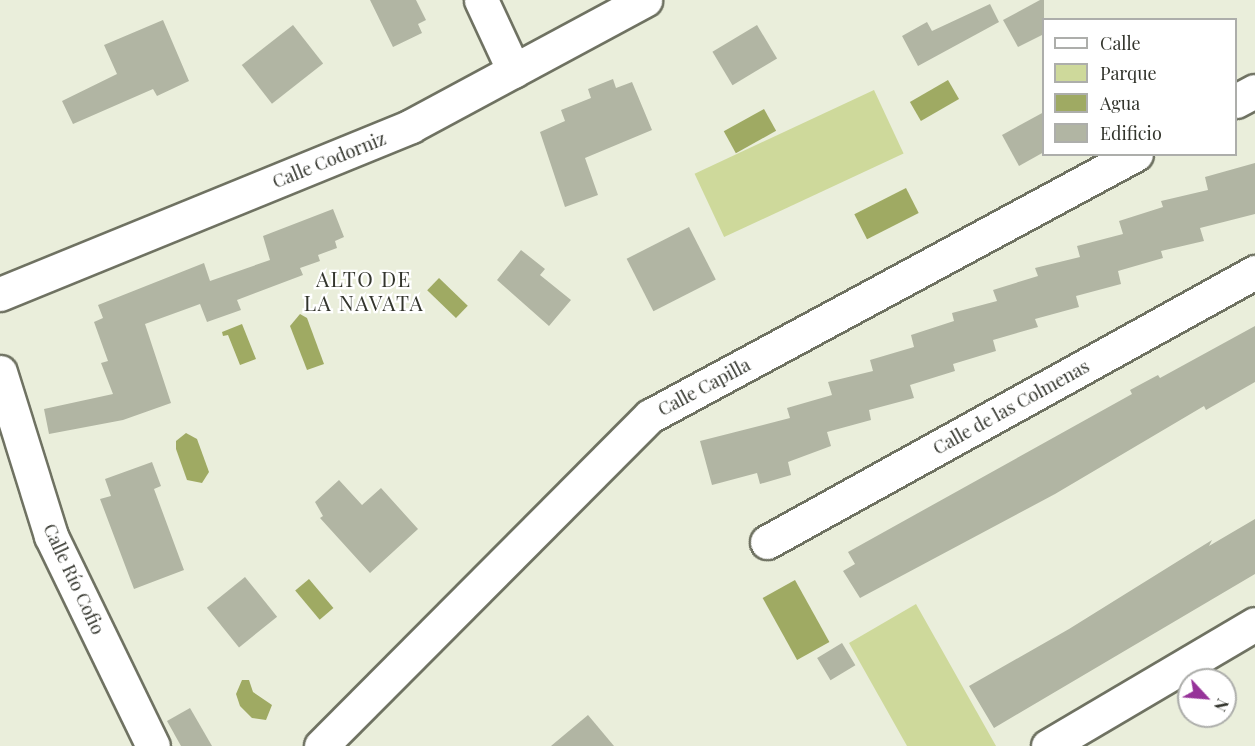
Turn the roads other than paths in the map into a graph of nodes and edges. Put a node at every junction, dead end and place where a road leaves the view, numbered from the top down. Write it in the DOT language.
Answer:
graph roads {
  1 [pos="481,0"];
  2 [pos="645,0"];
  3 [pos="514,70"];
  4 [pos="1255,91"];
  5 [pos="1237,100"];
  6 [pos="1132,156"];
  7 [pos="1255,272"];
  8 [pos="0,294"];
  9 [pos="0,372"];
  10 [pos="767,542"];
  11 [pos="1255,624"];
  12 [pos="153,746"];
  13 [pos="321,746"];
  14 [pos="1048,746"];
  1 -- 3 [label="street"];
  2 -- 3 [label="street, Calle Codorniz"];
  3 -- 8 [label="street, Calle Codorniz"];
  4 -- 5 [label="street"];
  6 -- 13 [label="street, Calle Capilla"];
  7 -- 10 [label="street, Calle de las Colmenas"];
  9 -- 12 [label="street, Calle Río Cofio"];
  11 -- 14 [label="street"];
}
